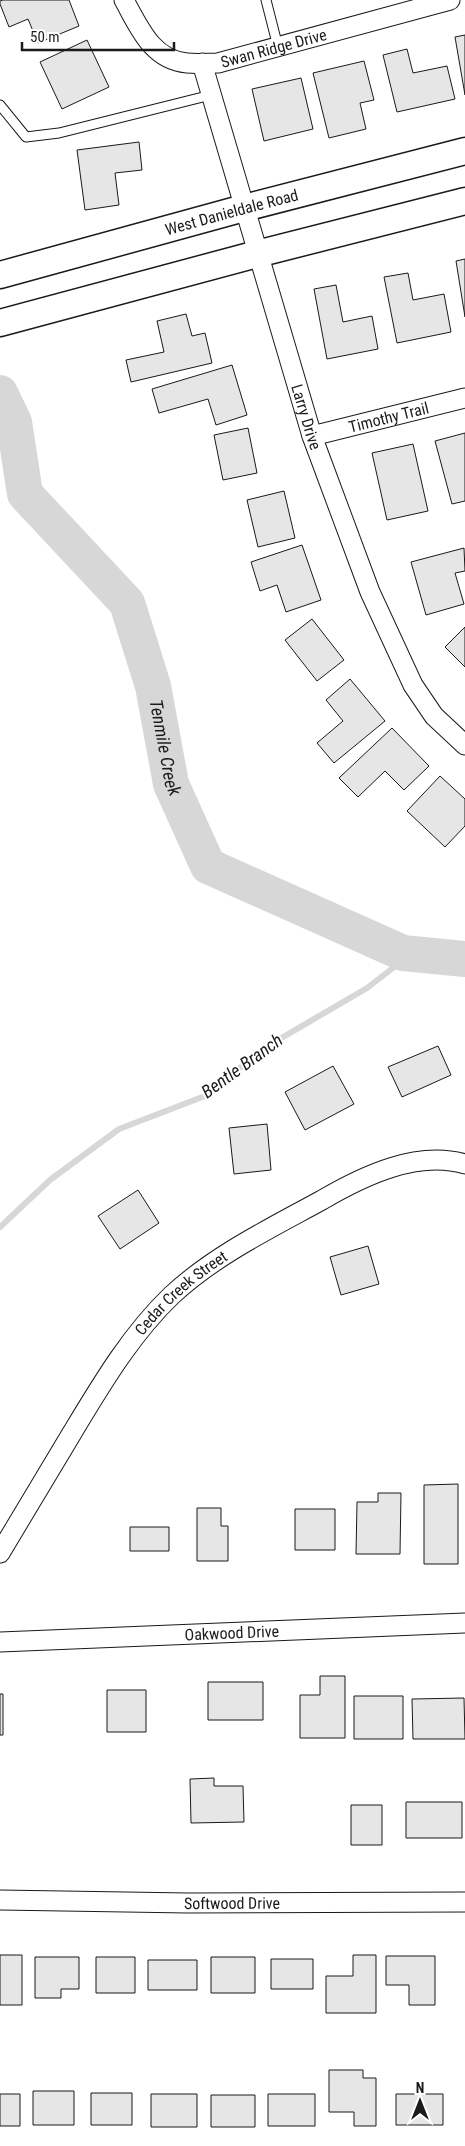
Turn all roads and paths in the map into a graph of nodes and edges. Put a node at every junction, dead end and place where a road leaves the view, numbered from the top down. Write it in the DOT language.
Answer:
graph roads {
  1 [pos="124,0"];
  2 [pos="266,0"];
  3 [pos="450,0"];
  4 [pos="414,5"];
  5 [pos="278,47"];
  6 [pos="202,63"];
  7 [pos="212,95"];
  8 [pos="0,105"];
  9 [pos="465,151"];
  10 [pos="465,201"];
  11 [pos="244,208"];
  12 [pos="258,254"];
  13 [pos="4,274"];
  14 [pos="0,323"];
  15 [pos="465,398"];
  16 [pos="312,436"];
  17 [pos="465,745"];
  18 [pos="464,1164"];
  19 [pos="0,1553"];
  20 [pos="465,1622"];
  21 [pos="0,1642"];
  22 [pos="0,1900"];
  23 [pos="465,1902"];
  1 -- 6 [label="street, Swan Ridge Drive"];
  2 -- 5 [label="lane"];
  3 -- 4 [label="street, Swan Ridge Drive"];
  4 -- 5 [label="street, Swan Ridge Drive"];
  5 -- 6 [label="street, Swan Ridge Drive"];
  6 -- 7 [label="street, Larry Drive"];
  7 -- 8 [label="lane"];
  7 -- 11 [label="street, Larry Drive"];
  9 -- 11 [label="main road, West Danieldale Road"];
  10 -- 12 [label="main road"];
  11 -- 12 [label="street, Larry Drive"];
  11 -- 13 [label="main road, West Danieldale Road"];
  12 -- 14 [label="main road"];
  12 -- 16 [label="street, Larry Drive"];
  15 -- 16 [label="street, Timothy Trail"];
  16 -- 17 [label="street, Larry Drive"];
  18 -- 19 [label="street, Cedar Creek Street"];
  20 -- 21 [label="street, Oakwood Drive"];
  22 -- 23 [label="street, Softwood Drive"];
}
